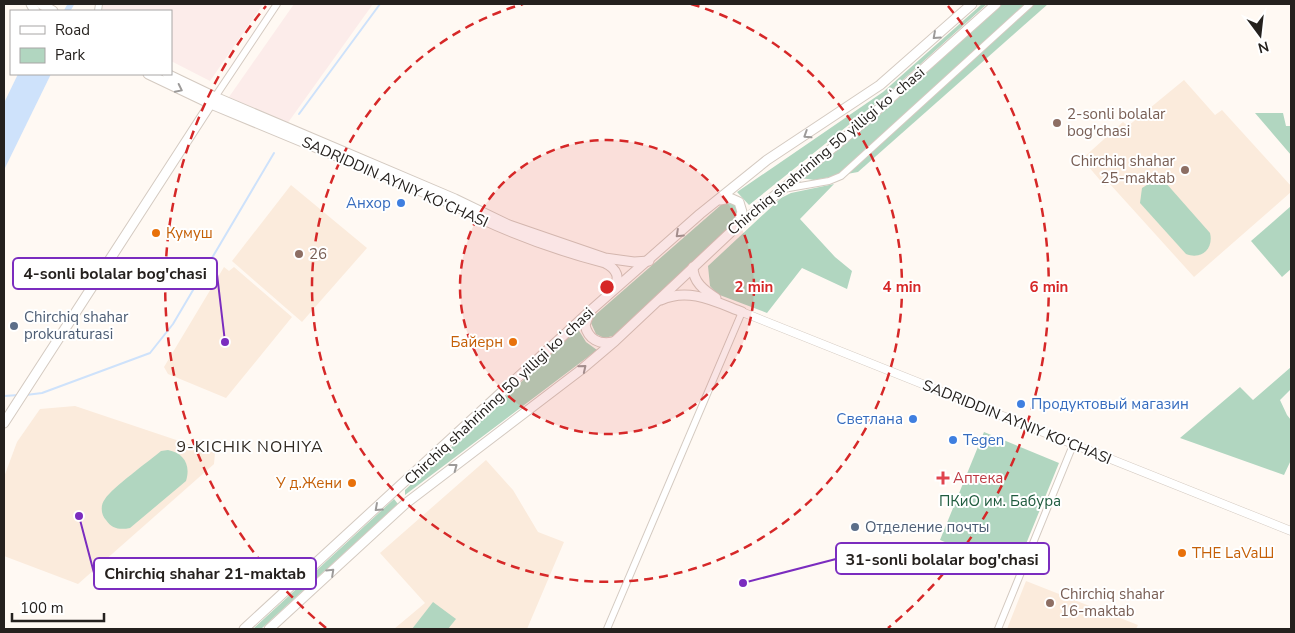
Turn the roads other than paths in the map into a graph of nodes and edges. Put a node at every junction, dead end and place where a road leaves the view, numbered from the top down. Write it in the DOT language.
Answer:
graph roads {
  1 [pos="40,4"];
  2 [pos="277,4"];
  3 [pos="972,4"];
  4 [pos="996,4"];
  5 [pos="1030,4"];
  6 [pos="51,10"];
  7 [pos="150,75"];
  8 [pos="169,75"];
  9 [pos="213,101"];
  10 [pos="782,189"];
  11 [pos="711,205"];
  12 [pos="733,230"];
  13 [pos="649,261"];
  14 [pos="693,267"];
  15 [pos="606,298"];
  16 [pos="654,304"];
  17 [pos="590,311"];
  18 [pos="742,312"];
  19 [pos="615,341"];
  20 [pos="4,423"];
  21 [pos="1073,445"];
  22 [pos="396,492"];
  23 [pos="405,504"];
  24 [pos="1291,532"];
  25 [pos="244,629"];
  26 [pos="269,629"];
  27 [pos="607,629"];
  28 [pos="998,629"];
  1 -- 6 [label="main road"];
  2 -- 9 [label="street"];
  3 -- 11 [label="main road, Chirchiq shahrining 50 yilligi koʻchasi, one-way"];
  4 -- 10 [label="main road, Chirchiq shahrining 50 yilligi koʻchasi"];
  5 -- 10 [label="street"];
  7 -- 9 [label="main road, SADRIDDIN AYNIY KO‘CHASI, one-way"];
  8 -- 9 [label="main road, SADRIDDIN AYNIY KO‘CHASI"];
  9 -- 13 [label="main road, SADRIDDIN AYNIY KO‘CHASI"];
  9 -- 15 [label="main road, SADRIDDIN AYNIY KO‘CHASI"];
  9 -- 20 [label="main road"];
  10 -- 12 [label="main road, Chirchiq shahrining 50 yilligi koʻchasi"];
  11 -- 12 [label="main road"];
  11 -- 13 [label="main road, Chirchiq shahrining 50 yilligi koʻchasi, one-way"];
  12 -- 14 [label="main road, Chirchiq shahrining 50 yilligi koʻchasi"];
  13 -- 15 [label="main road, Chirchiq shahrining 50 yilligi koʻchasi"];
  14 -- 16 [label="main road, Chirchiq shahrining 50 yilligi koʻchasi"];
  14 -- 18 [label="main road"];
  15 -- 17 [label="main road, Chirchiq shahrining 50 yilligi koʻchasi"];
  16 -- 18 [label="main road"];
  16 -- 19 [label="main road, Chirchiq shahrining 50 yilligi koʻchasi"];
  17 -- 19 [label="main road"];
  17 -- 22 [label="main road, Chirchiq shahrining 50 yilligi koʻchasi"];
  18 -- 21 [label="street, SADRIDDIN AYNIY KO‘CHASI"];
  18 -- 27 [label="street"];
  23 -- 19 [label="main road, Chirchiq shahrining 50 yilligi koʻchasi, one-way"];
  21 -- 24 [label="street, SADRIDDIN AYNIY KO‘CHASI"];
  21 -- 28 [label="street"];
  22 -- 23 [label="main road"];
  22 -- 25 [label="main road, Chirchiq shahrining 50 yilligi koʻchasi, one-way"];
  26 -- 23 [label="main road, Chirchiq shahrining 50 yilligi koʻchasi, one-way"];
}
